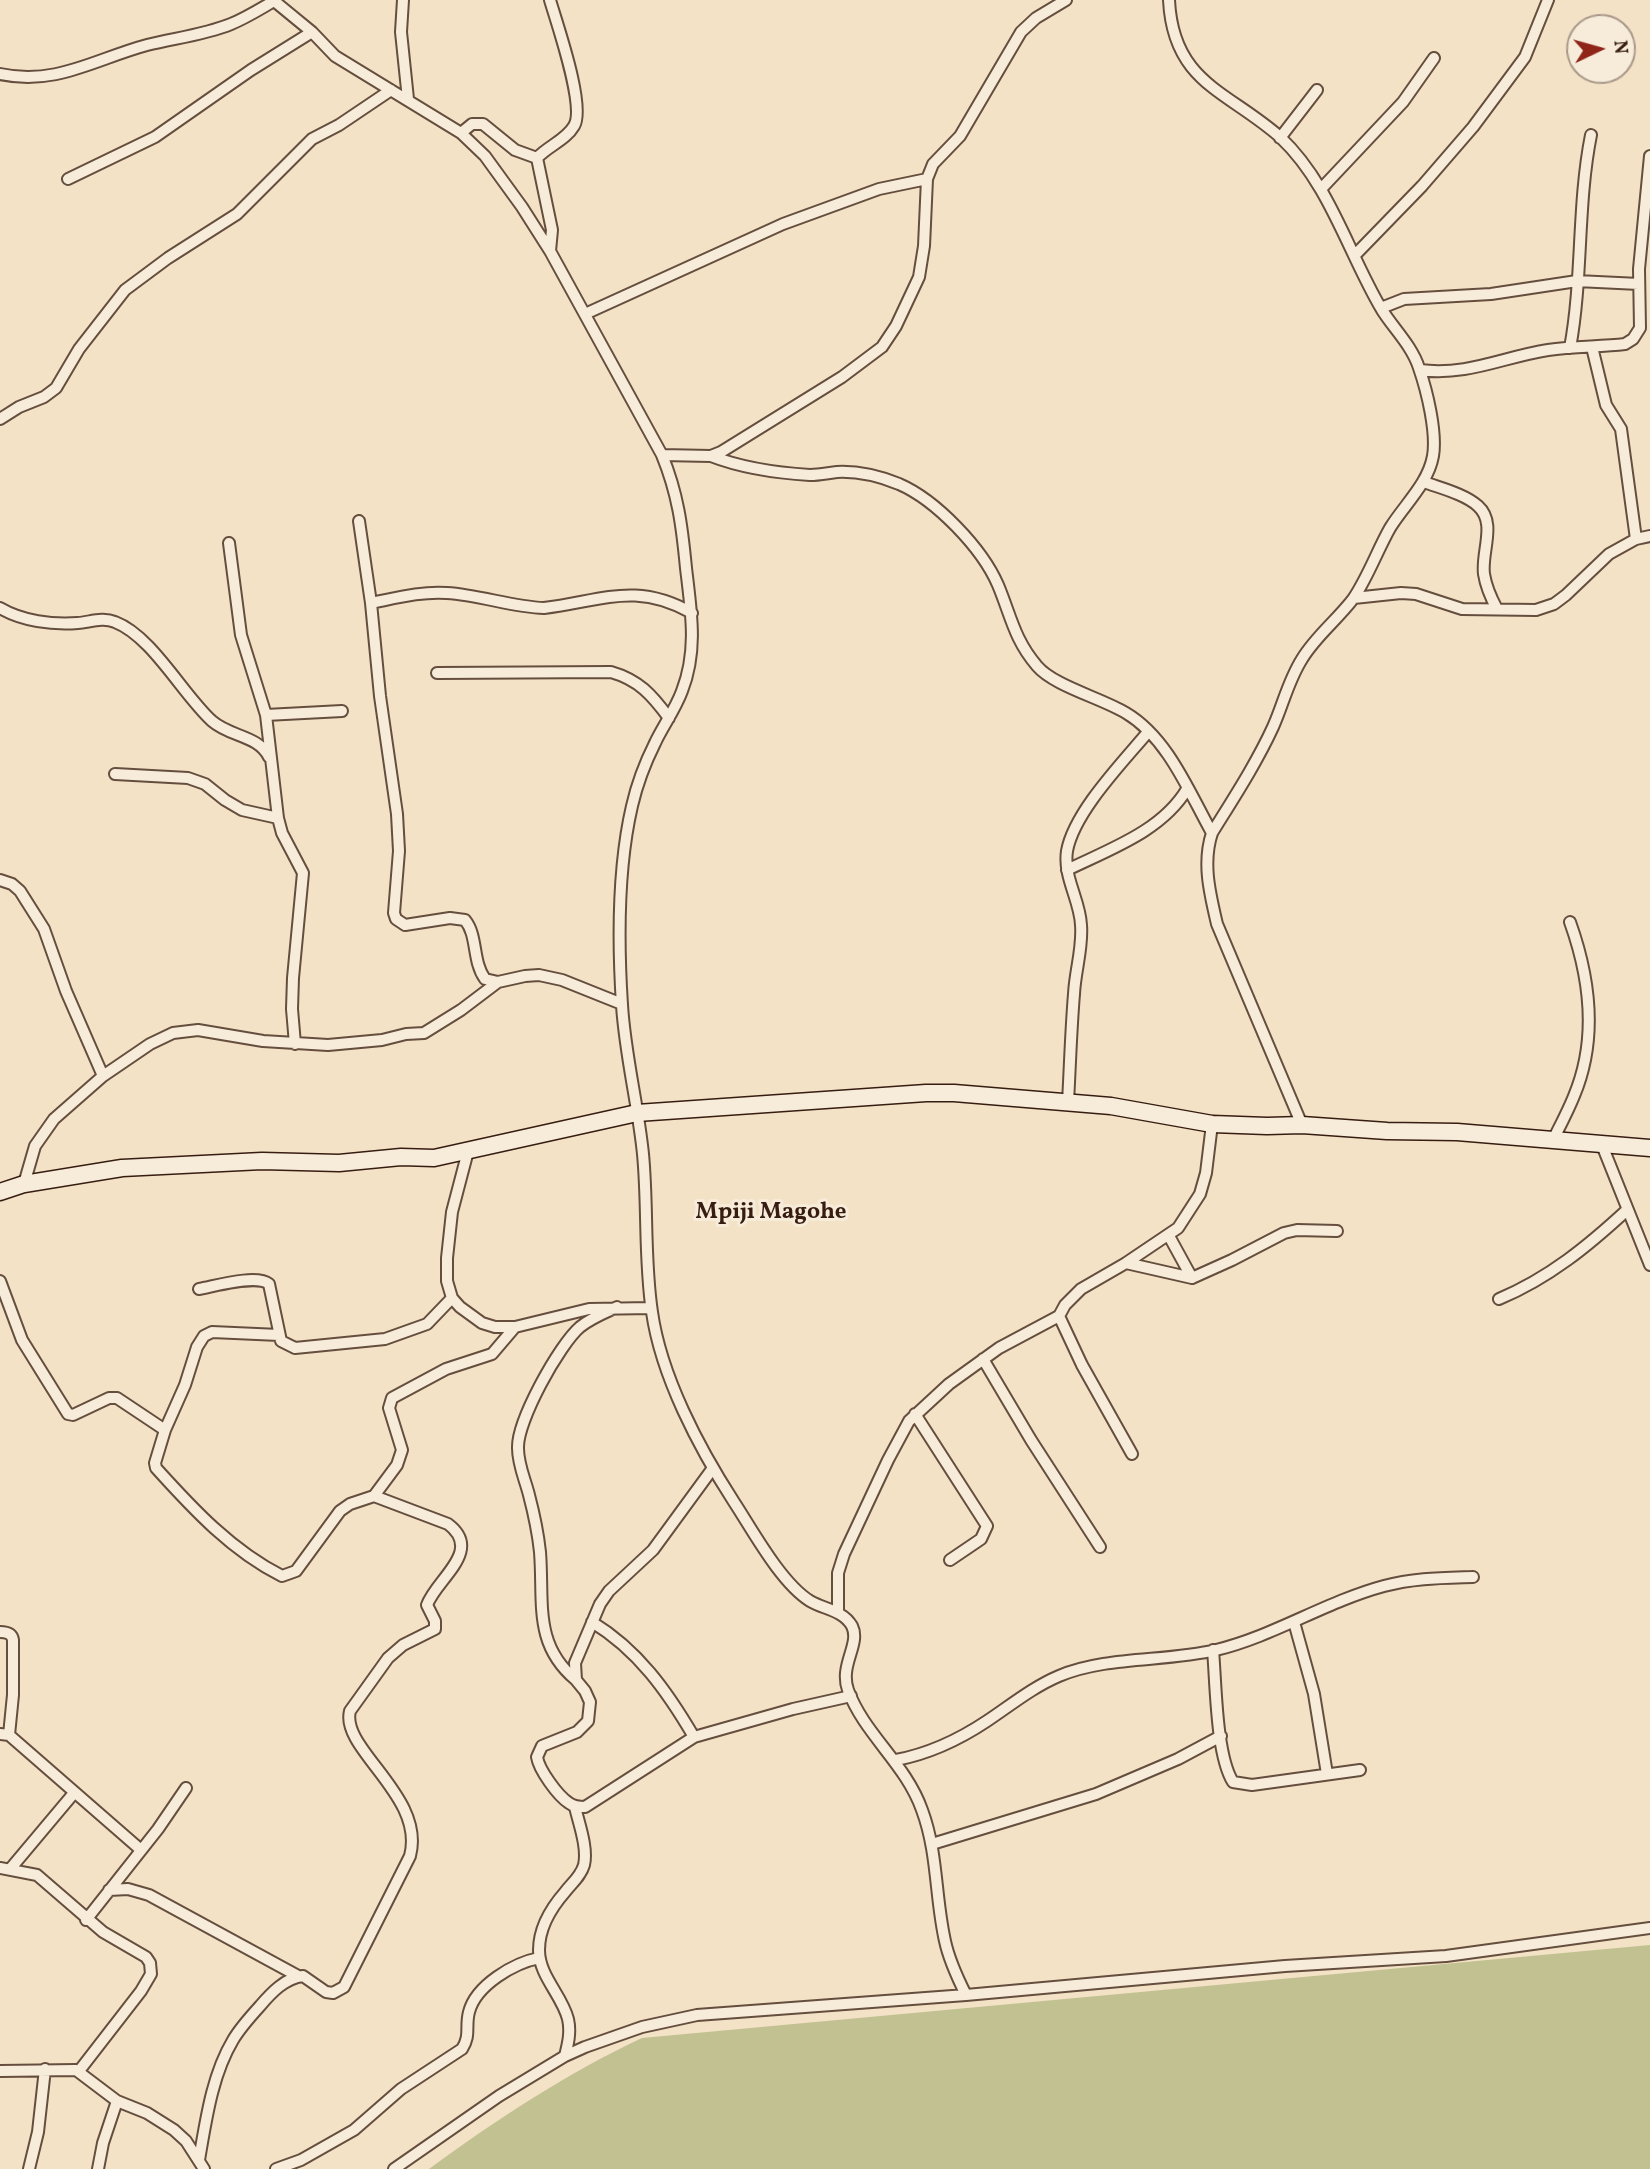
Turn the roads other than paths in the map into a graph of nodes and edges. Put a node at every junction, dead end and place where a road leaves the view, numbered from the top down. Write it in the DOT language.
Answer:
graph roads {
  1 [pos="403,0"];
  2 [pos="550,0"];
  3 [pos="1066,0"];
  4 [pos="1169,0"];
  5 [pos="1548,0"];
  6 [pos="274,1"];
  7 [pos="312,33"];
  8 [pos="1434,58"];
  9 [pos="0,74"];
  10 [pos="391,90"];
  11 [pos="1317,90"];
  12 [pos="408,99"];
  13 [pos="461,133"];
  14 [pos="1591,135"];
  15 [pos="1280,138"];
  16 [pos="1650,156"];
  17 [pos="537,158"];
  18 [pos="928,178"];
  19 [pos="68,179"];
  20 [pos="1321,189"];
  21 [pos="551,251"];
  22 [pos="1355,255"];
  23 [pos="1577,281"];
  24 [pos="1639,284"];
  25 [pos="1381,308"];
  26 [pos="1645,312"];
  27 [pos="585,313"];
  28 [pos="1592,347"];
  29 [pos="1570,348"];
  30 [pos="1420,370"];
  31 [pos="0,419"];
  32 [pos="662,455"];
  33 [pos="711,456"];
  34 [pos="1424,482"];
  35 [pos="359,521"];
  36 [pos="1650,536"];
  37 [pos="1636,539"];
  38 [pos="229,543"];
  39 [pos="1354,598"];
  40 [pos="371,603"];
  41 [pos="0,608"];
  42 [pos="1497,610"];
  43 [pos="692,613"];
  44 [pos="437,673"];
  45 [pos="342,711"];
  46 [pos="266,715"];
  47 [pos="669,718"];
  48 [pos="1148,732"];
  49 [pos="272,766"];
  50 [pos="115,774"];
  51 [pos="1187,789"];
  52 [pos="278,818"];
  53 [pos="1212,833"];
  54 [pos="1067,870"];
  55 [pos="0,880"];
  56 [pos="1570,922"];
  57 [pos="44,929"];
  58 [pos="58,932"];
  59 [pos="498,982"];
  60 [pos="622,1004"];
  61 [pos="296,1044"];
  62 [pos="103,1076"];
  63 [pos="1068,1102"];
  64 [pos="637,1113"];
  65 [pos="1212,1124"];
  66 [pos="1302,1125"];
  67 [pos="1553,1140"];
  68 [pos="1602,1145"];
  69 [pos="1650,1148"];
  70 [pos="468,1151"];
  71 [pos="9,1191"];
  72 [pos="1627,1210"];
  73 [pos="1337,1231"];
  74 [pos="1170,1236"];
  75 [pos="1126,1263"];
  76 [pos="1650,1265"];
  77 [pos="1192,1278"];
  78 [pos="0,1281"];
  79 [pos="199,1289"];
  80 [pos="452,1298"];
  81 [pos="1499,1298"];
  82 [pos="617,1307"];
  83 [pos="651,1308"];
  84 [pos="1059,1316"];
  85 [pos="516,1326"];
  86 [pos="279,1335"];
  87 [pos="983,1359"];
  88 [pos="915,1414"];
  89 [pos="165,1430"];
  90 [pos="1132,1454"];
  91 [pos="713,1468"];
  92 [pos="374,1496"];
  93 [pos="1100,1547"];
  94 [pos="950,1560"];
  95 [pos="1473,1577"];
  96 [pos="838,1612"];
  97 [pos="592,1622"];
  98 [pos="1294,1622"];
  99 [pos="0,1632"];
  100 [pos="1213,1650"];
  101 [pos="576,1680"];
  102 [pos="851,1696"];
  103 [pos="4,1735"];
  104 [pos="1221,1736"];
  105 [pos="694,1737"];
  106 [pos="895,1760"];
  107 [pos="1360,1770"];
  108 [pos="1327,1774"];
  109 [pos="186,1788"];
  110 [pos="74,1793"];
  111 [pos="575,1807"];
  112 [pos="932,1844"];
  113 [pos="141,1850"];
  114 [pos="5,1868"];
  115 [pos="109,1890"];
  116 [pos="86,1920"];
  117 [pos="1650,1927"];
  118 [pos="539,1958"];
  119 [pos="298,1976"];
  120 [pos="966,1995"];
  121 [pos="565,2056"];
  122 [pos="45,2069"];
  123 [pos="0,2071"];
  124 [pos="79,2071"];
  125 [pos="117,2101"];
  126 [pos="201,2164"];
  127 [pos="29,2169"];
  128 [pos="98,2169"];
  129 [pos="276,2169"];
  130 [pos="394,2169"];
  1 -- 12 [label="street"];
  2 -- 17 [label="street"];
  3 -- 18 [label="street"];
  4 -- 15 [label="street"];
  5 -- 22 [label="street"];
  6 -- 7 [label="street"];
  6 -- 9 [label="street"];
  7 -- 10 [label="street"];
  7 -- 19 [label="street"];
  8 -- 20 [label="street"];
  10 -- 12 [label="street"];
  10 -- 31 [label="street"];
  11 -- 15 [label="street"];
  12 -- 13 [label="street"];
  13 -- 17 [label="street"];
  13 -- 21 [label="street"];
  14 -- 23 [label="street"];
  15 -- 20 [label="street"];
  16 -- 24 [label="street"];
  17 -- 21 [label="street"];
  18 -- 27 [label="street"];
  18 -- 33 [label="street"];
  20 -- 22 [label="street"];
  21 -- 27 [label="street"];
  22 -- 25 [label="street"];
  23 -- 24 [label="street"];
  23 -- 25 [label="street"];
  23 -- 29 [label="street"];
  24 -- 26 [label="street"];
  25 -- 30 [label="street"];
  26 -- 28 [label="street"];
  27 -- 32 [label="street"];
  28 -- 29 [label="street"];
  28 -- 37 [label="street"];
  29 -- 30 [label="street"];
  30 -- 34 [label="street"];
  32 -- 33 [label="street"];
  32 -- 43 [label="street"];
  33 -- 48 [label="street"];
  34 -- 39 [label="street"];
  34 -- 42 [label="street"];
  35 -- 40 [label="street"];
  36 -- 37 [label="street"];
  37 -- 42 [label="street"];
  38 -- 46 [label="street"];
  39 -- 42 [label="street"];
  39 -- 53 [label="street"];
  40 -- 43 [label="street"];
  40 -- 59 [label="street"];
  41 -- 49 [label="street"];
  43 -- 47 [label="street"];
  44 -- 47 [label="street"];
  45 -- 46 [label="street"];
  46 -- 49 [label="street"];
  47 -- 60 [label="street"];
  48 -- 51 [label="street"];
  48 -- 54 [label="street"];
  49 -- 52 [label="street"];
  50 -- 52 [label="street"];
  51 -- 53 [label="street"];
  51 -- 54 [label="street"];
  52 -- 61 [label="street"];
  53 -- 66 [label="street"];
  54 -- 63 [label="street"];
  55 -- 57 [label="street"];
  56 -- 67 [label="street"];
  57 -- 58 [label="street"];
  57 -- 62 [label="street"];
  59 -- 60 [label="street"];
  59 -- 61 [label="street"];
  60 -- 64 [label="street"];
  61 -- 62 [label="street"];
  62 -- 71 [label="street"];
  63 -- 64 [label="street"];
  63 -- 65 [label="street"];
  64 -- 70 [label="street"];
  64 -- 83 [label="street"];
  65 -- 66 [label="street"];
  65 -- 74 [label="street"];
  66 -- 67 [label="street"];
  67 -- 68 [label="street"];
  68 -- 69 [label="street"];
  68 -- 72 [label="street"];
  70 -- 71 [label="street"];
  70 -- 80 [label="street"];
  72 -- 76 [label="street"];
  72 -- 81 [label="street"];
  73 -- 77 [label="street"];
  74 -- 75 [label="street"];
  74 -- 77 [label="street"];
  75 -- 77 [label="street"];
  75 -- 84 [label="street"];
  78 -- 89 [label="street"];
  79 -- 86 [label="street"];
  80 -- 85 [label="street"];
  80 -- 86 [label="street"];
  82 -- 83 [label="street"];
  82 -- 85 [label="street"];
  82 -- 101 [label="street"];
  83 -- 91 [label="street"];
  84 -- 87 [label="street"];
  84 -- 90 [label="street"];
  85 -- 92 [label="street"];
  86 -- 89 [label="street"];
  87 -- 88 [label="street"];
  87 -- 93 [label="street"];
  88 -- 94 [label="street"];
  88 -- 96 [label="street"];
  89 -- 92 [label="street"];
  91 -- 96 [label="street"];
  91 -- 97 [label="street"];
  92 -- 119 [label="street"];
  95 -- 98 [label="street"];
  96 -- 102 [label="street"];
  97 -- 101 [label="street"];
  97 -- 105 [label="street"];
  98 -- 100 [label="street"];
  98 -- 108 [label="street"];
  99 -- 103 [label="street"];
  100 -- 104 [label="street"];
  100 -- 106 [label="street"];
  101 -- 111 [label="street"];
  102 -- 105 [label="street"];
  102 -- 106 [label="street"];
  103 -- 110 [label="street"];
  104 -- 108 [label="street"];
  104 -- 112 [label="street"];
  105 -- 111 [label="street"];
  106 -- 112 [label="street"];
  107 -- 108 [label="street"];
  109 -- 113 [label="street"];
  110 -- 113 [label="street"];
  110 -- 114 [label="street"];
  111 -- 118 [label="street"];
  112 -- 120 [label="street"];
  113 -- 115 [label="street"];
  114 -- 116 [label="street"];
  115 -- 116 [label="street"];
  115 -- 119 [label="street"];
  116 -- 124 [label="street"];
  117 -- 120 [label="street"];
  118 -- 121 [label="street"];
  118 -- 129 [label="street"];
  119 -- 126 [label="street"];
  120 -- 121 [label="street"];
  121 -- 130 [label="street"];
  122 -- 123 [label="street"];
  122 -- 124 [label="street"];
  122 -- 127 [label="street"];
  124 -- 125 [label="street"];
  125 -- 126 [label="street"];
  125 -- 128 [label="street"];
}
